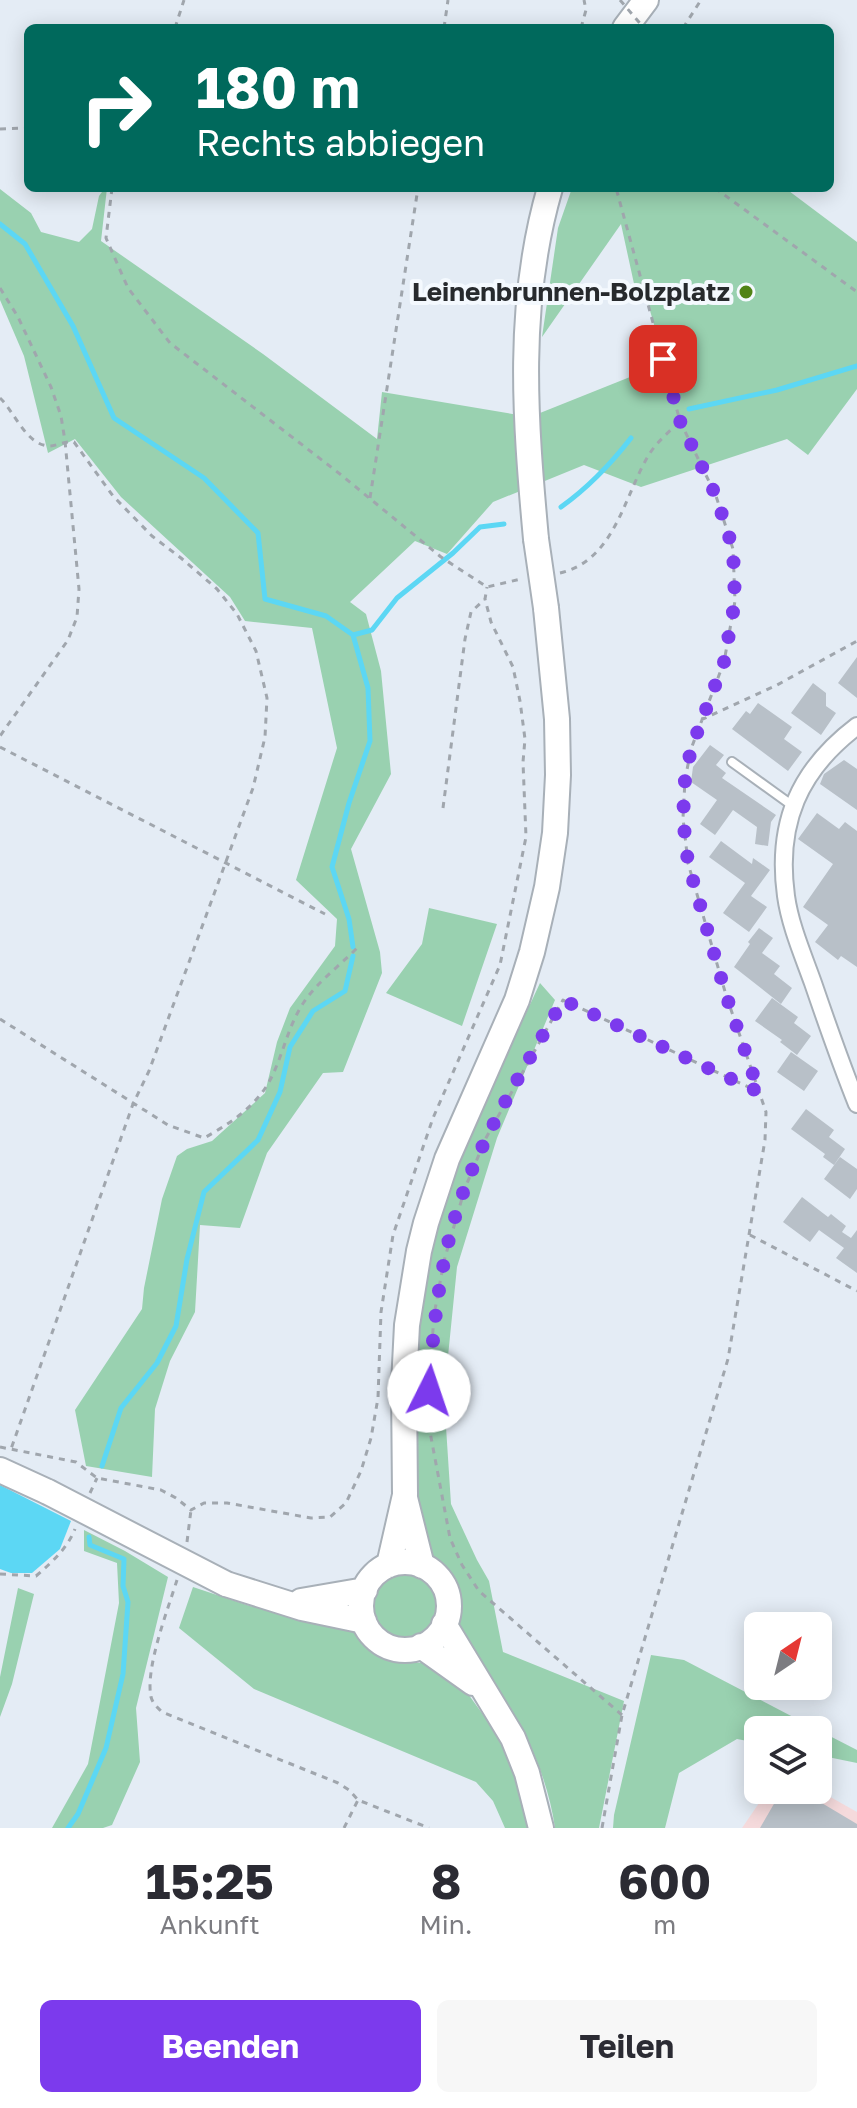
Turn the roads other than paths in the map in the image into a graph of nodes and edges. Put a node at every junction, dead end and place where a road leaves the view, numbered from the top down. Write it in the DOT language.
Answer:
graph roads {
  1 [pos="646,0"];
  2 [pos="628,24"];
  3 [pos="549,192"];
  4 [pos="857,726"];
  5 [pos="732,762"];
  6 [pos="793,806"];
  7 [pos="857,1102"];
  8 [pos="6,1460"];
  9 [pos="405,1495"];
  10 [pos="389,1565"];
  11 [pos="422,1566"];
  12 [pos="365,1590"];
  13 [pos="287,1603"];
  14 [pos="364,1621"];
  15 [pos="444,1624"];
  16 [pos="421,1646"];
  17 [pos="485,1692"];
  18 [pos="541,1828"];
  1 -- 2 [label="main road"];
  3 -- 9 [label="main road, bridge"];
  4 -- 6 [label="street"];
  5 -- 6 [label="lane"];
  6 -- 7 [label="street"];
  8 -- 13 [label="main road, bridge"];
  9 -- 10 [label="main road"];
  9 -- 11 [label="main road"];
  10 -- 11 [label="main road"];
  10 -- 12 [label="main road"];
  11 -- 15 [label="main road"];
  12 -- 13 [label="main road"];
  12 -- 14 [label="main road"];
  13 -- 14 [label="main road"];
  14 -- 16 [label="main road"];
  15 -- 16 [label="main road"];
  15 -- 17 [label="main road"];
  16 -- 17 [label="main road"];
  17 -- 18 [label="main road"];
}
